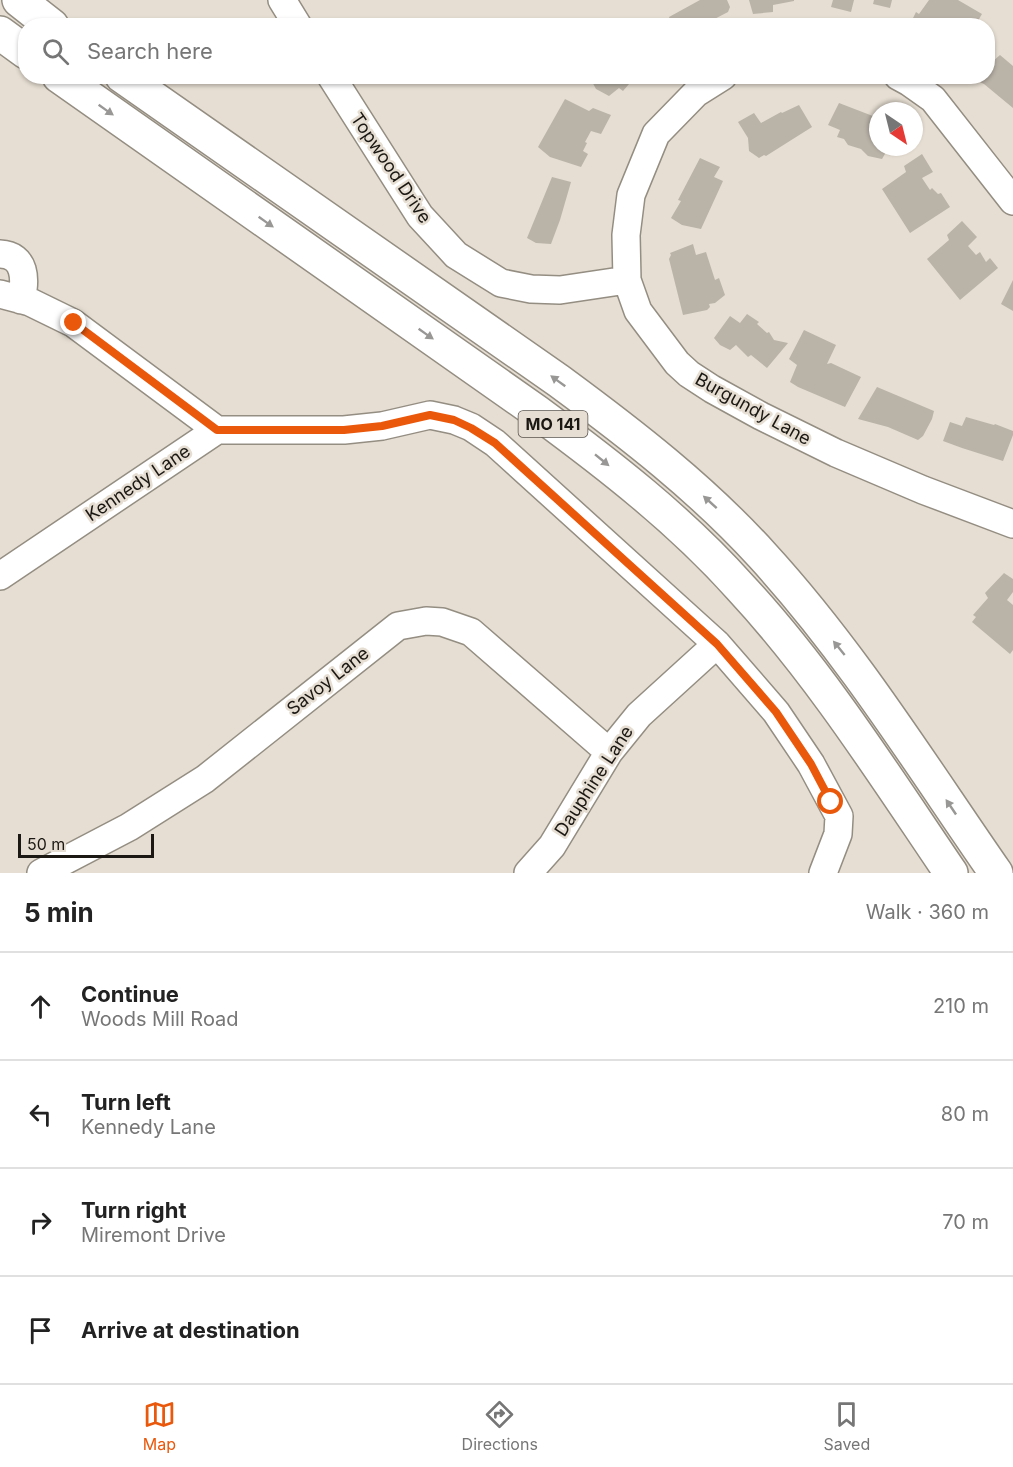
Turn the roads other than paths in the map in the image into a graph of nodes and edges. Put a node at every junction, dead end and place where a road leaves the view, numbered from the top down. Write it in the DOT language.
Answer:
graph roads {
  1 [pos="19,0"];
  2 [pos="282,0"];
  3 [pos="42,18"];
  4 [pos="293,18"];
  5 [pos="0,33"];
  6 [pos="18,46"];
  7 [pos="70,84"];
  8 [pos="133,84"];
  9 [pos="336,84"];
  10 [pos="710,84"];
  11 [pos="912,84"];
  12 [pos="1013,201"];
  13 [pos="0,254"];
  14 [pos="627,280"];
  15 [pos="11,297"];
  16 [pos="217,430"];
  17 [pos="1013,524"];
  18 [pos="0,576"];
  19 [pos="717,644"];
  20 [pos="609,752"];
  21 [pos="918,824"];
  22 [pos="974,841"];
  23 [pos="1013,854"];
  24 [pos="41,873"];
  25 [pos="528,873"];
  26 [pos="823,873"];
  27 [pos="926,873"];
  28 [pos="951,873"];
  29 [pos="996,873"];
  1 -- 3 [label="highway"];
  2 -- 4 [label="street"];
  5 -- 6 [label="highway"];
  7 -- 21 [label="highway, MO 141, one-way"];
  22 -- 8 [label="highway, MO 141, one-way"];
  9 -- 14 [label="street, Topwood Drive"];
  10 -- 14 [label="street, Burgundy Lane"];
  11 -- 12 [label="street"];
  13 -- 15 [label="street"];
  14 -- 17 [label="street, Burgundy Lane"];
  15 -- 16 [label="street"];
  16 -- 18 [label="street, Kennedy Lane"];
  16 -- 19 [label="street"];
  19 -- 20 [label="street, Dauphine Lane"];
  19 -- 26 [label="street"];
  20 -- 24 [label="street, Savoy Lane"];
  20 -- 25 [label="street, Dauphine Lane"];
  21 -- 27 [label="highway"];
  21 -- 28 [label="highway, MO 141"];
  22 -- 23 [label="highway"];
  22 -- 29 [label="highway, MO 141"];
}
